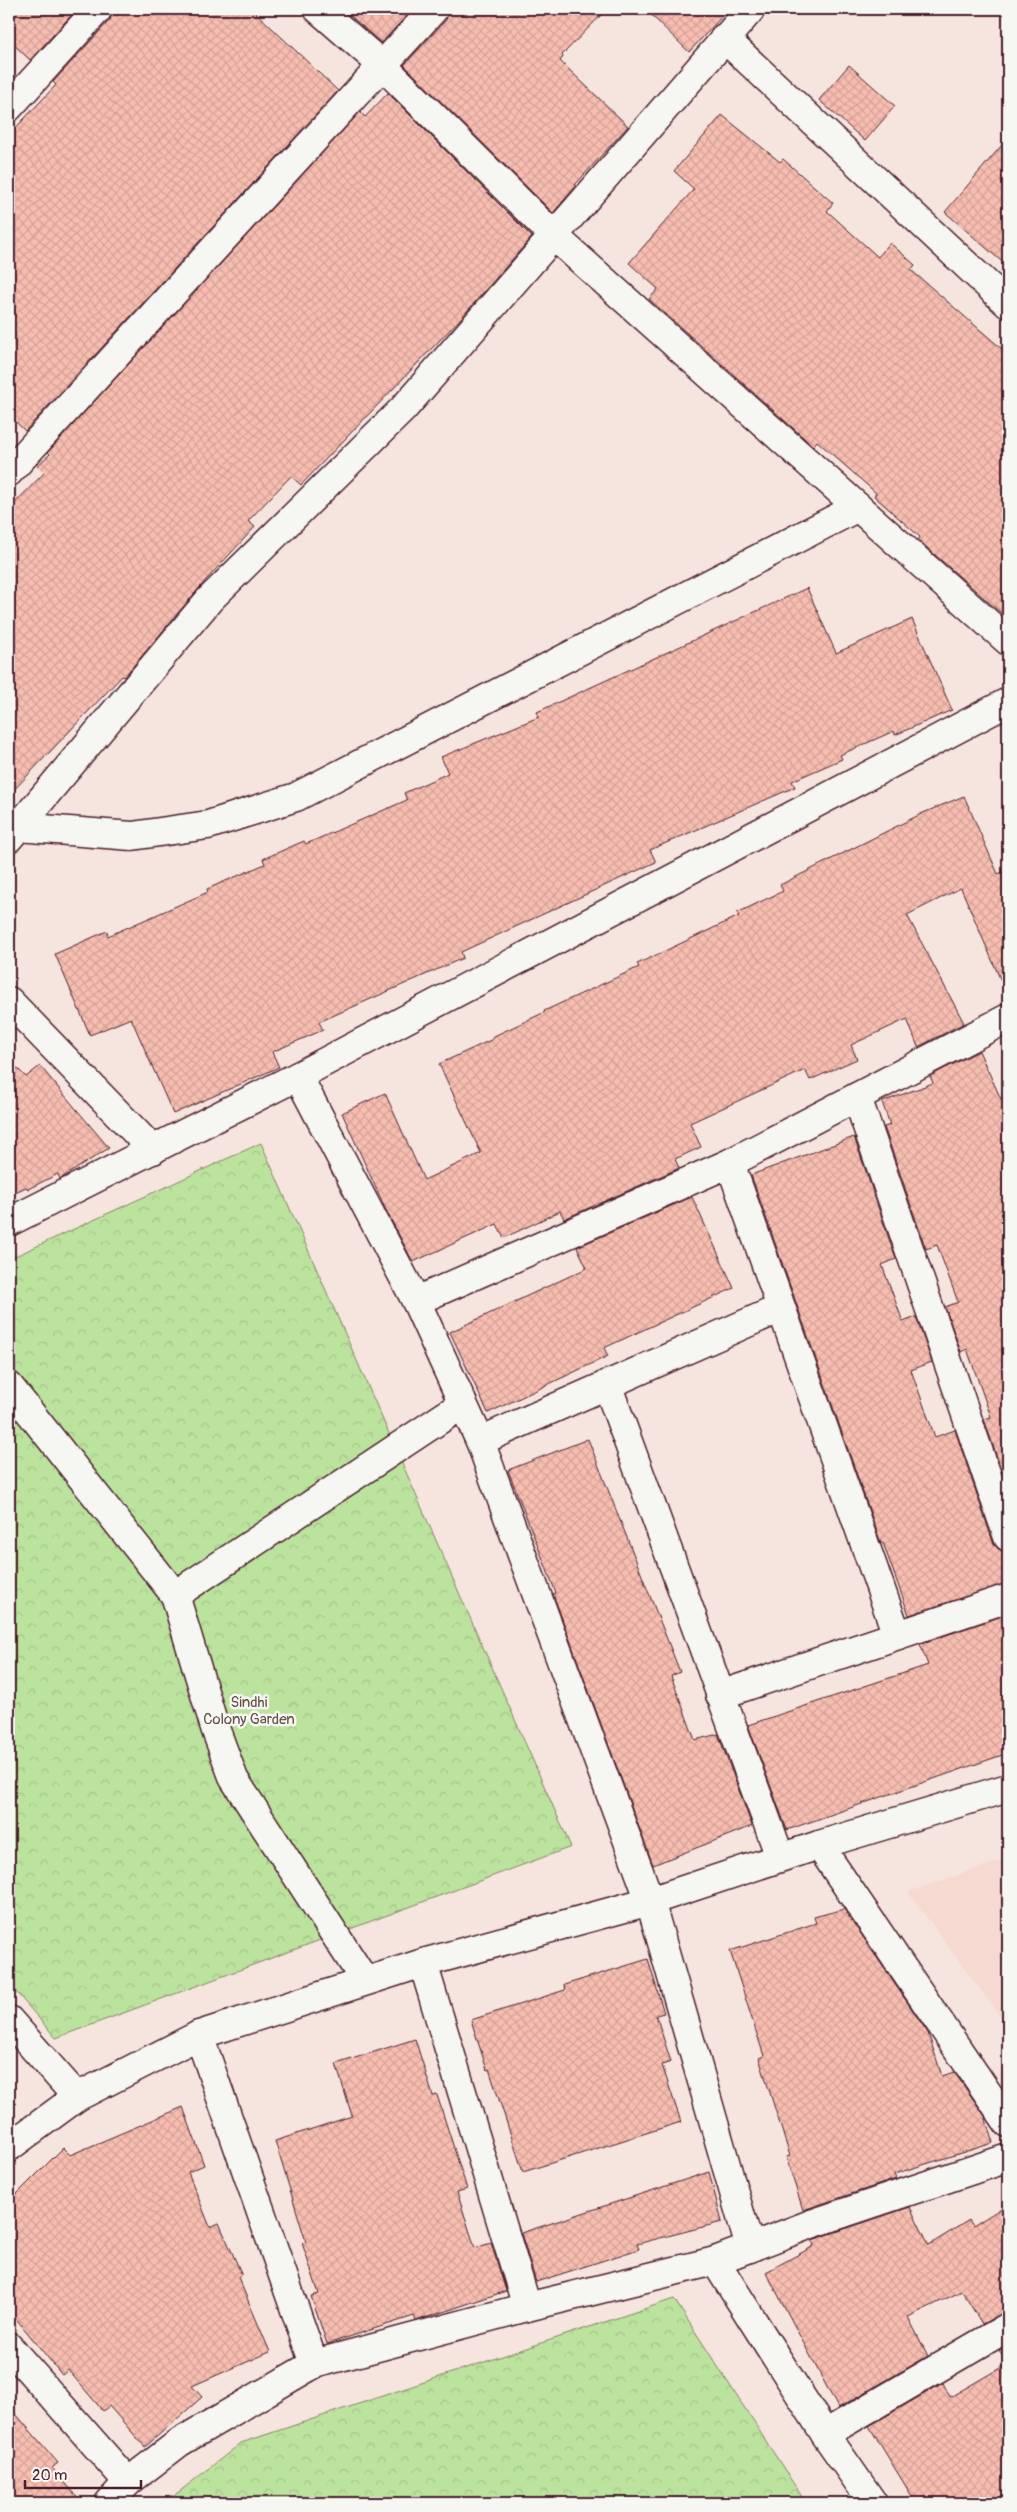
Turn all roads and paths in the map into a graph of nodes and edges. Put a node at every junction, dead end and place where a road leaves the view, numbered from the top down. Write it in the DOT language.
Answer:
graph roads {
  1 [pos="98,9"];
  2 [pos="318,9"];
  3 [pos="434,9"];
  4 [pos="751,9"];
  5 [pos="724,38"];
  6 [pos="381,64"];
  7 [pos="9,107"];
  8 [pos="554,236"];
  9 [pos="1008,304"];
  10 [pos="9,472"];
  11 [pos="858,507"];
  12 [pos="1008,641"];
  13 [pos="1008,702"];
  14 [pos="13,832"];
  15 [pos="9,1001"];
  16 [pos="1008,1018"];
  17 [pos="298,1076"];
  18 [pos="857,1097"];
  19 [pos="154,1150"];
  20 [pos="730,1163"];
  21 [pos="9,1222"];
  22 [pos="416,1301"];
  23 [pos="781,1308"];
  24 [pos="607,1384"];
  25 [pos="9,1386"];
  26 [pos="463,1404"];
  27 [pos="480,1441"];
  28 [pos="1008,1537"];
  29 [pos="175,1595"];
  30 [pos="1008,1598"];
  31 [pos="897,1636"];
  32 [pos="720,1695"];
  33 [pos="1008,1788"];
  34 [pos="819,1845"];
  35 [pos="780,1857"];
  36 [pos="650,1901"];
  37 [pos="423,1963"];
  38 [pos="365,1981"];
  39 [pos="9,2020"];
  40 [pos="199,2035"];
  41 [pos="77,2097"];
  42 [pos="1008,2123"];
  43 [pos="9,2147"];
  44 [pos="1008,2158"];
  45 [pos="750,2248"];
  46 [pos="715,2262"];
  47 [pos="527,2307"];
  48 [pos="1008,2327"];
  49 [pos="9,2347"];
  50 [pos="314,2364"];
  51 [pos="825,2434"];
  52 [pos="128,2482"];
  53 [pos="109,2503"];
  54 [pos="873,2503"];
  1 -- 7 [label="street"];
  2 -- 6 [label="street"];
  3 -- 6 [label="street"];
  4 -- 5 [label="street"];
  5 -- 8 [label="street"];
  5 -- 9 [label="street"];
  6 -- 8 [label="street"];
  6 -- 10 [label="street"];
  8 -- 11 [label="street"];
  8 -- 14 [label="street"];
  11 -- 12 [label="street"];
  11 -- 14 [label="street"];
  13 -- 17 [label="street"];
  15 -- 19 [label="street"];
  16 -- 18 [label="street"];
  17 -- 19 [label="street"];
  17 -- 22 [label="street"];
  18 -- 20 [label="street"];
  18 -- 28 [label="street"];
  19 -- 21 [label="street"];
  20 -- 22 [label="street"];
  20 -- 23 [label="street"];
  22 -- 26 [label="street"];
  23 -- 24 [label="street"];
  23 -- 31 [label="street"];
  24 -- 27 [label="street"];
  24 -- 32 [label="street"];
  25 -- 29 [label="street"];
  26 -- 27 [label="street"];
  26 -- 29 [label="street"];
  27 -- 36 [label="street"];
  29 -- 38 [label="street"];
  30 -- 31 [label="street"];
  31 -- 32 [label="street"];
  32 -- 35 [label="street"];
  33 -- 34 [label="street"];
  34 -- 35 [label="street"];
  34 -- 42 [label="street"];
  35 -- 36 [label="street"];
  36 -- 37 [label="street"];
  36 -- 45 [label="street"];
  37 -- 38 [label="street"];
  37 -- 47 [label="street"];
  38 -- 40 [label="street"];
  39 -- 41 [label="street"];
  40 -- 41 [label="street"];
  40 -- 50 [label="street"];
  41 -- 43 [label="street"];
  44 -- 45 [label="street"];
  45 -- 46 [label="street"];
  46 -- 47 [label="street"];
  46 -- 51 [label="street"];
  47 -- 50 [label="street"];
  48 -- 51 [label="street"];
  49 -- 52 [label="street"];
  50 -- 52 [label="street"];
  51 -- 54 [label="street"];
  52 -- 53 [label="street"];
}
